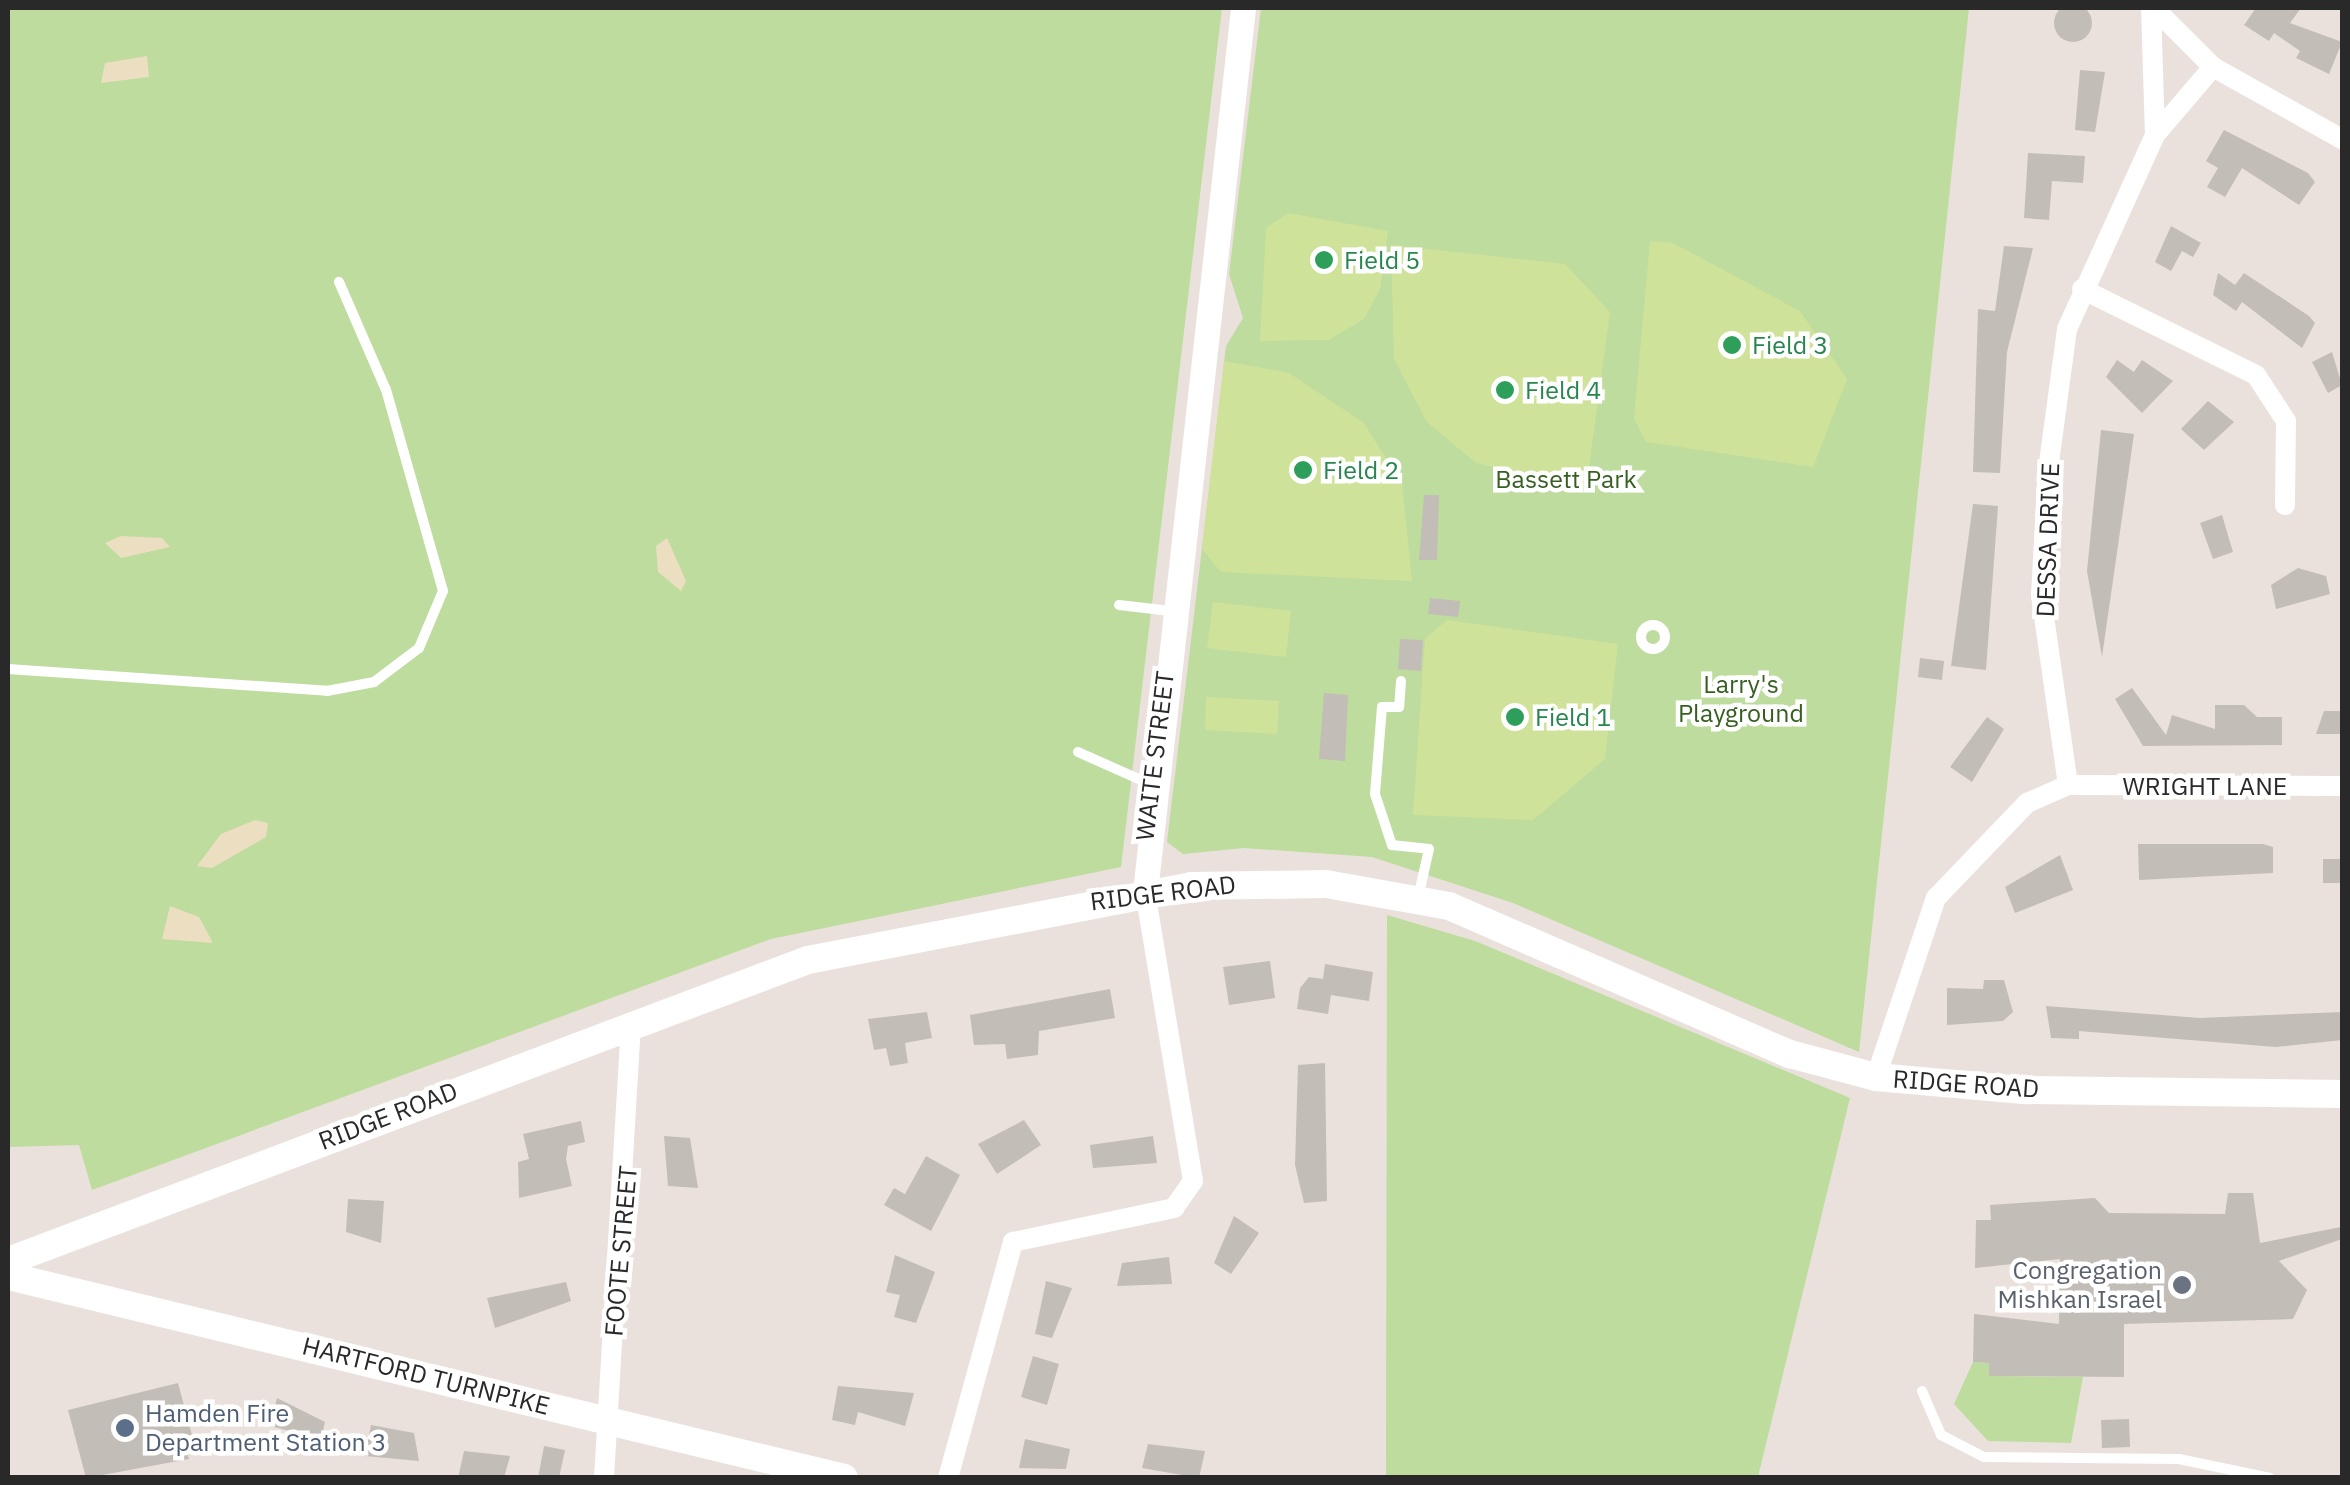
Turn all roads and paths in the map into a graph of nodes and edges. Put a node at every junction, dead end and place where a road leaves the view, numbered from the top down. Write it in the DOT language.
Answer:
graph roads {
  1 [pos="1243,8"];
  2 [pos="2153,8"];
  3 [pos="2213,67"];
  4 [pos="2155,135"];
  5 [pos="2342,139"];
  6 [pos="339,282"];
  7 [pos="2082,290"];
  8 [pos="2285,505"];
  9 [pos="1118,605"];
  10 [pos="1171,611"];
  11 [pos="8,669"];
  12 [pos="1401,681"];
  13 [pos="1078,752"];
  14 [pos="1152,785"];
  15 [pos="2068,785"];
  16 [pos="2342,786"];
  17 [pos="1145,892"];
  18 [pos="1418,898"];
  19 [pos="631,1025"];
  20 [pos="1876,1077"];
  21 [pos="2342,1094"];
  22 [pos="8,1261"];
  23 [pos="8,1276"];
  24 [pos="1922,1391"];
  25 [pos="608,1420"];
  26 [pos="604,1478"];
  27 [pos="844,1478"];
  28 [pos="948,1478"];
  29 [pos="2270,1478"];
  1 -- 10 [label="street, WAITE STREET"];
  2 -- 3 [label="street"];
  2 -- 4 [label="street, DESSA DRIVE"];
  3 -- 4 [label="street"];
  3 -- 5 [label="street"];
  4 -- 7 [label="street, DESSA DRIVE"];
  6 -- 11 [label="lane"];
  7 -- 8 [label="street"];
  7 -- 15 [label="street, DESSA DRIVE"];
  9 -- 10 [label="lane"];
  10 -- 14 [label="street, WAITE STREET"];
  12 -- 18 [label="lane"];
  13 -- 14 [label="lane"];
  14 -- 17 [label="street, WAITE STREET"];
  15 -- 16 [label="street, WRIGHT LANE"];
  15 -- 20 [label="street"];
  17 -- 18 [label="main road, RIDGE ROAD"];
  17 -- 19 [label="main road, RIDGE ROAD"];
  17 -- 28 [label="street, WAITE STREET"];
  18 -- 20 [label="main road, RIDGE ROAD"];
  19 -- 22 [label="main road, RIDGE ROAD"];
  19 -- 25 [label="street, FOOTE STREET"];
  20 -- 21 [label="main road, RIDGE ROAD"];
  23 -- 25 [label="main road, HARTFORD TURNPIKE"];
  24 -- 29 [label="lane"];
  25 -- 26 [label="street, FOOTE STREET"];
  25 -- 27 [label="main road, HARTFORD TURNPIKE"];
}
